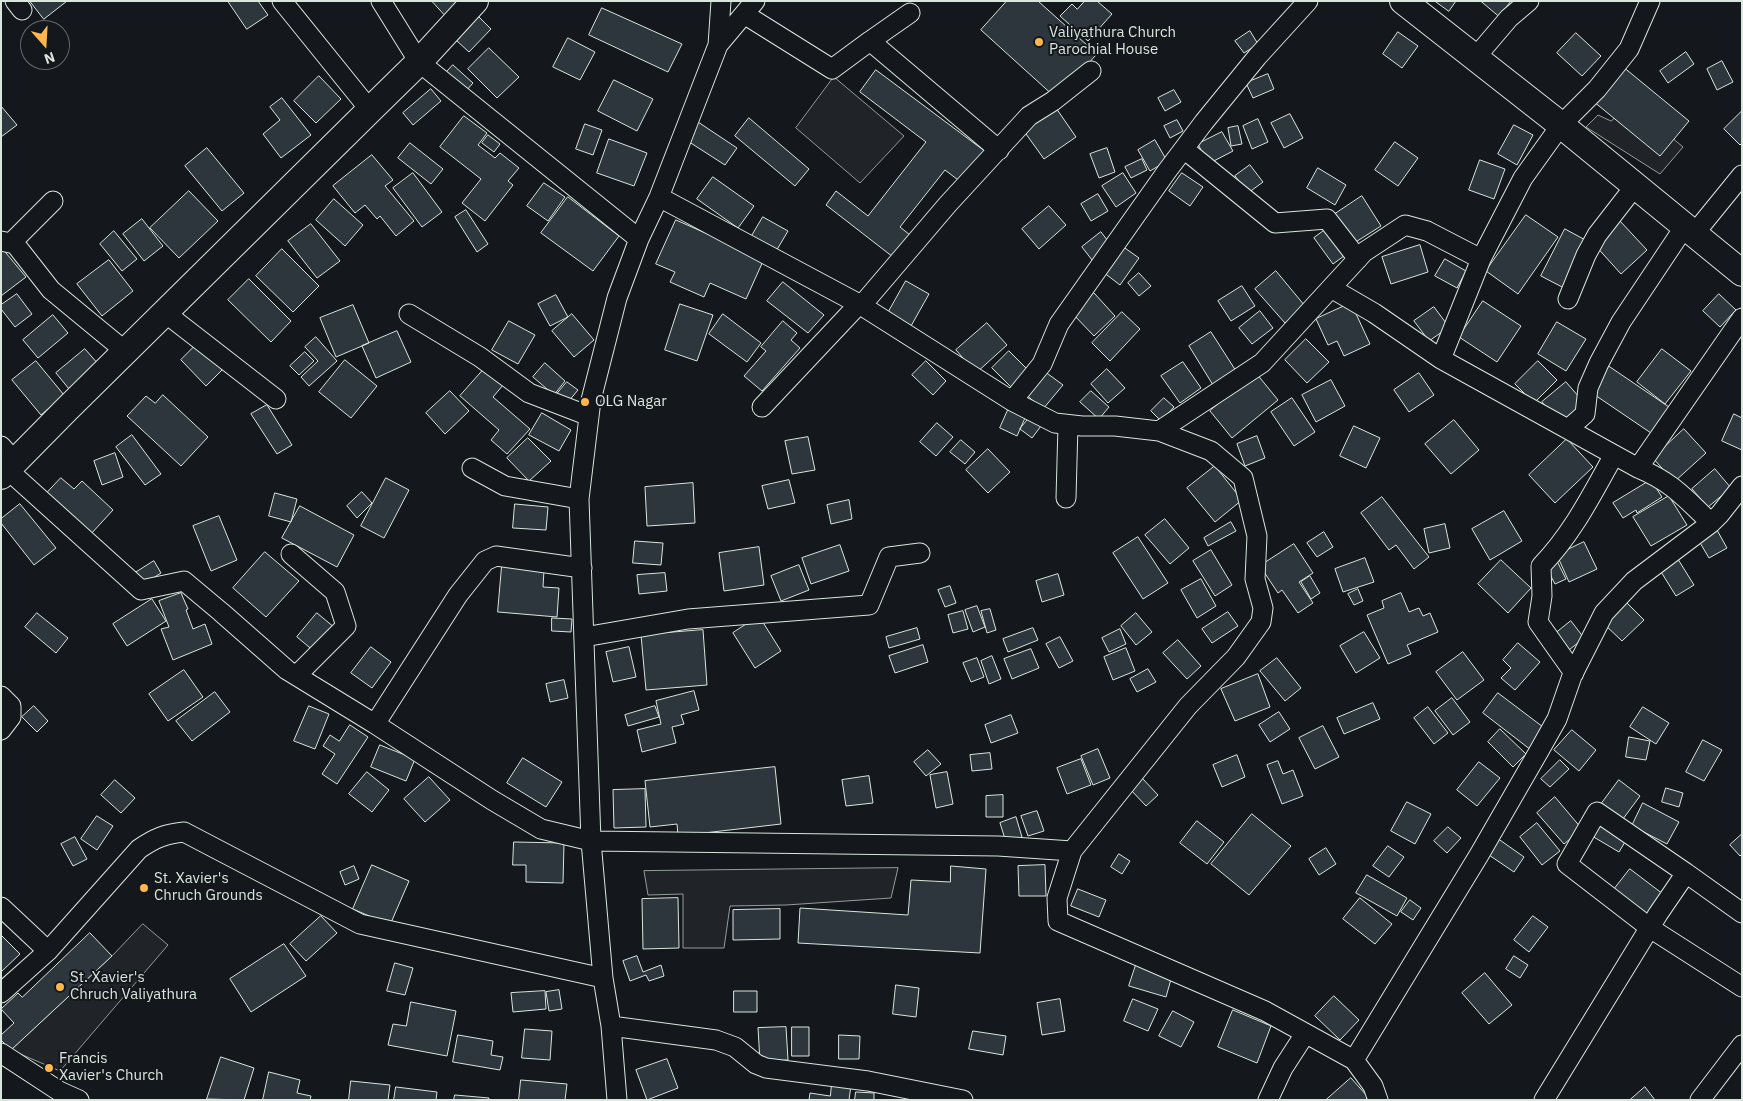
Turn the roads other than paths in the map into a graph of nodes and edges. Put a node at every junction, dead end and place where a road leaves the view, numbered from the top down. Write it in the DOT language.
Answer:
graph roads {
  1 [pos="282,1"];
  2 [pos="381,1"];
  3 [pos="475,1"];
  4 [pos="722,1"];
  5 [pos="1308,1"];
  6 [pos="1403,1"];
  7 [pos="1529,1"];
  8 [pos="1650,1"];
  9 [pos="749,8"];
  10 [pos="910,13"];
  11 [pos="870,41"];
  12 [pos="718,45"];
  13 [pos="1475,58"];
  14 [pos="419,62"];
  15 [pos="1090,71"];
  16 [pos="370,110"];
  17 [pos="1560,125"];
  18 [pos="1184,149"];
  19 [pos="999,150"];
  20 [pos="1742,175"];
  21 [pos="1635,186"];
  22 [pos="660,197"];
  23 [pos="53,201"];
  24 [pos="1690,230"];
  25 [pos="639,239"];
  26 [pos="6,242"];
  27 [pos="1358,259"];
  28 [pos="1481,259"];
  29 [pos="1742,273"];
  30 [pos="1331,288"];
  31 [pos="1568,299"];
  32 [pos="860,305"];
  33 [pos="164,312"];
  34 [pos="409,314"];
  35 [pos="1742,318"];
  36 [pos="125,351"];
  37 [pos="1441,359"];
  38 [pos="276,399"];
  39 [pos="1012,401"];
  40 [pos="762,407"];
  41 [pos="589,416"];
  42 [pos="1068,425"];
  43 [pos="1568,429"];
  44 [pos="1159,431"];
  45 [pos="1614,455"];
  46 [pos="6,463"];
  47 [pos="472,468"];
  48 [pos="1638,468"];
  49 [pos="1742,486"];
  50 [pos="1066,498"];
  51 [pos="579,499"];
  52 [pos="1711,523"];
  53 [pos="920,552"];
  54 [pos="291,554"];
  55 [pos="582,568"];
  56 [pos="584,637"];
  57 [pos="1574,673"];
  58 [pos="297,676"];
  59 [pos="1,696"];
  60 [pos="375,724"];
  61 [pos="1,730"];
  62 [pos="591,841"];
  63 [pos="1072,851"];
  64 [pos="1686,873"];
  65 [pos="1,907"];
  66 [pos="1742,913"];
  67 [pos="1650,928"];
  68 [pos="48,951"];
  69 [pos="603,978"];
  70 [pos="1742,987"];
  71 [pos="1,993"];
  72 [pos="611,1026"];
  73 [pos="1305,1034"];
  74 [pos="1741,1049"];
  75 [pos="1,1053"];
  76 [pos="1354,1060"];
  77 [pos="56,1096"];
  78 [pos="79,1100"];
  79 [pos="617,1100"];
  80 [pos="963,1100"];
  81 [pos="1268,1100"];
  82 [pos="1378,1100"];
  83 [pos="1544,1100"];
  84 [pos="1700,1100"];
  1 -- 16 [label="street"];
  2 -- 14 [label="street"];
  3 -- 14 [label="main road"];
  4 -- 12 [label="street"];
  5 -- 18 [label="street"];
  6 -- 13 [label="main road"];
  7 -- 13 [label="street"];
  8 -- 17 [label="street"];
  9 -- 11 [label="street"];
  9 -- 12 [label="street"];
  10 -- 11 [label="street"];
  11 -- 19 [label="street"];
  12 -- 22 [label="street"];
  13 -- 17 [label="main road"];
  14 -- 16 [label="main road"];
  14 -- 25 [label="street"];
  15 -- 19 [label="street"];
  16 -- 33 [label="main road"];
  17 -- 21 [label="main road"];
  17 -- 28 [label="street"];
  18 -- 27 [label="street"];
  18 -- 39 [label="street"];
  19 -- 32 [label="street"];
  20 -- 24 [label="street"];
  21 -- 24 [label="main road"];
  21 -- 31 [label="street"];
  22 -- 25 [label="street"];
  22 -- 32 [label="street"];
  23 -- 26 [label="street"];
  24 -- 29 [label="main road"];
  24 -- 43 [label="street"];
  25 -- 41 [label="street"];
  26 -- 36 [label="street"];
  27 -- 28 [label="street"];
  27 -- 30 [label="street"];
  28 -- 37 [label="street"];
  30 -- 37 [label="street"];
  30 -- 44 [label="street"];
  32 -- 39 [label="street"];
  32 -- 40 [label="street"];
  33 -- 36 [label="main road"];
  33 -- 38 [label="street"];
  34 -- 41 [label="street"];
  35 -- 48 [label="street"];
  36 -- 46 [label="main road"];
  37 -- 43 [label="street"];
  39 -- 42 [label="street"];
  41 -- 51 [label="street"];
  42 -- 44 [label="street"];
  42 -- 50 [label="street"];
  43 -- 45 [label="street"];
  44 -- 63 [label="street"];
  45 -- 48 [label="street"];
  45 -- 57 [label="street"];
  46 -- 58 [label="street"];
  47 -- 51 [label="street"];
  48 -- 52 [label="street"];
  49 -- 52 [label="street"];
  51 -- 55 [label="street"];
  52 -- 57 [label="street"];
  53 -- 56 [label="street"];
  54 -- 58 [label="street"];
  55 -- 56 [label="street"];
  55 -- 60 [label="street"];
  56 -- 62 [label="street"];
  57 -- 76 [label="street"];
  58 -- 60 [label="street"];
  59 -- 61 [label="street"];
  60 -- 62 [label="street"];
  62 -- 63 [label="street"];
  62 -- 69 [label="street"];
  63 -- 73 [label="street"];
  64 -- 66 [label="street"];
  64 -- 67 [label="street"];
  64 -- 67 [label="street"];
  65 -- 68 [label="street"];
  67 -- 70 [label="street"];
  67 -- 83 [label="street"];
  68 -- 69 [label="street"];
  68 -- 71 [label="street"];
  69 -- 72 [label="street"];
  72 -- 79 [label="street"];
  72 -- 80 [label="street"];
  73 -- 76 [label="street"];
  73 -- 81 [label="street"];
  74 -- 84 [label="street"];
  75 -- 77 [label="street"];
  76 -- 82 [label="street"];
  77 -- 78 [label="street"];
}
